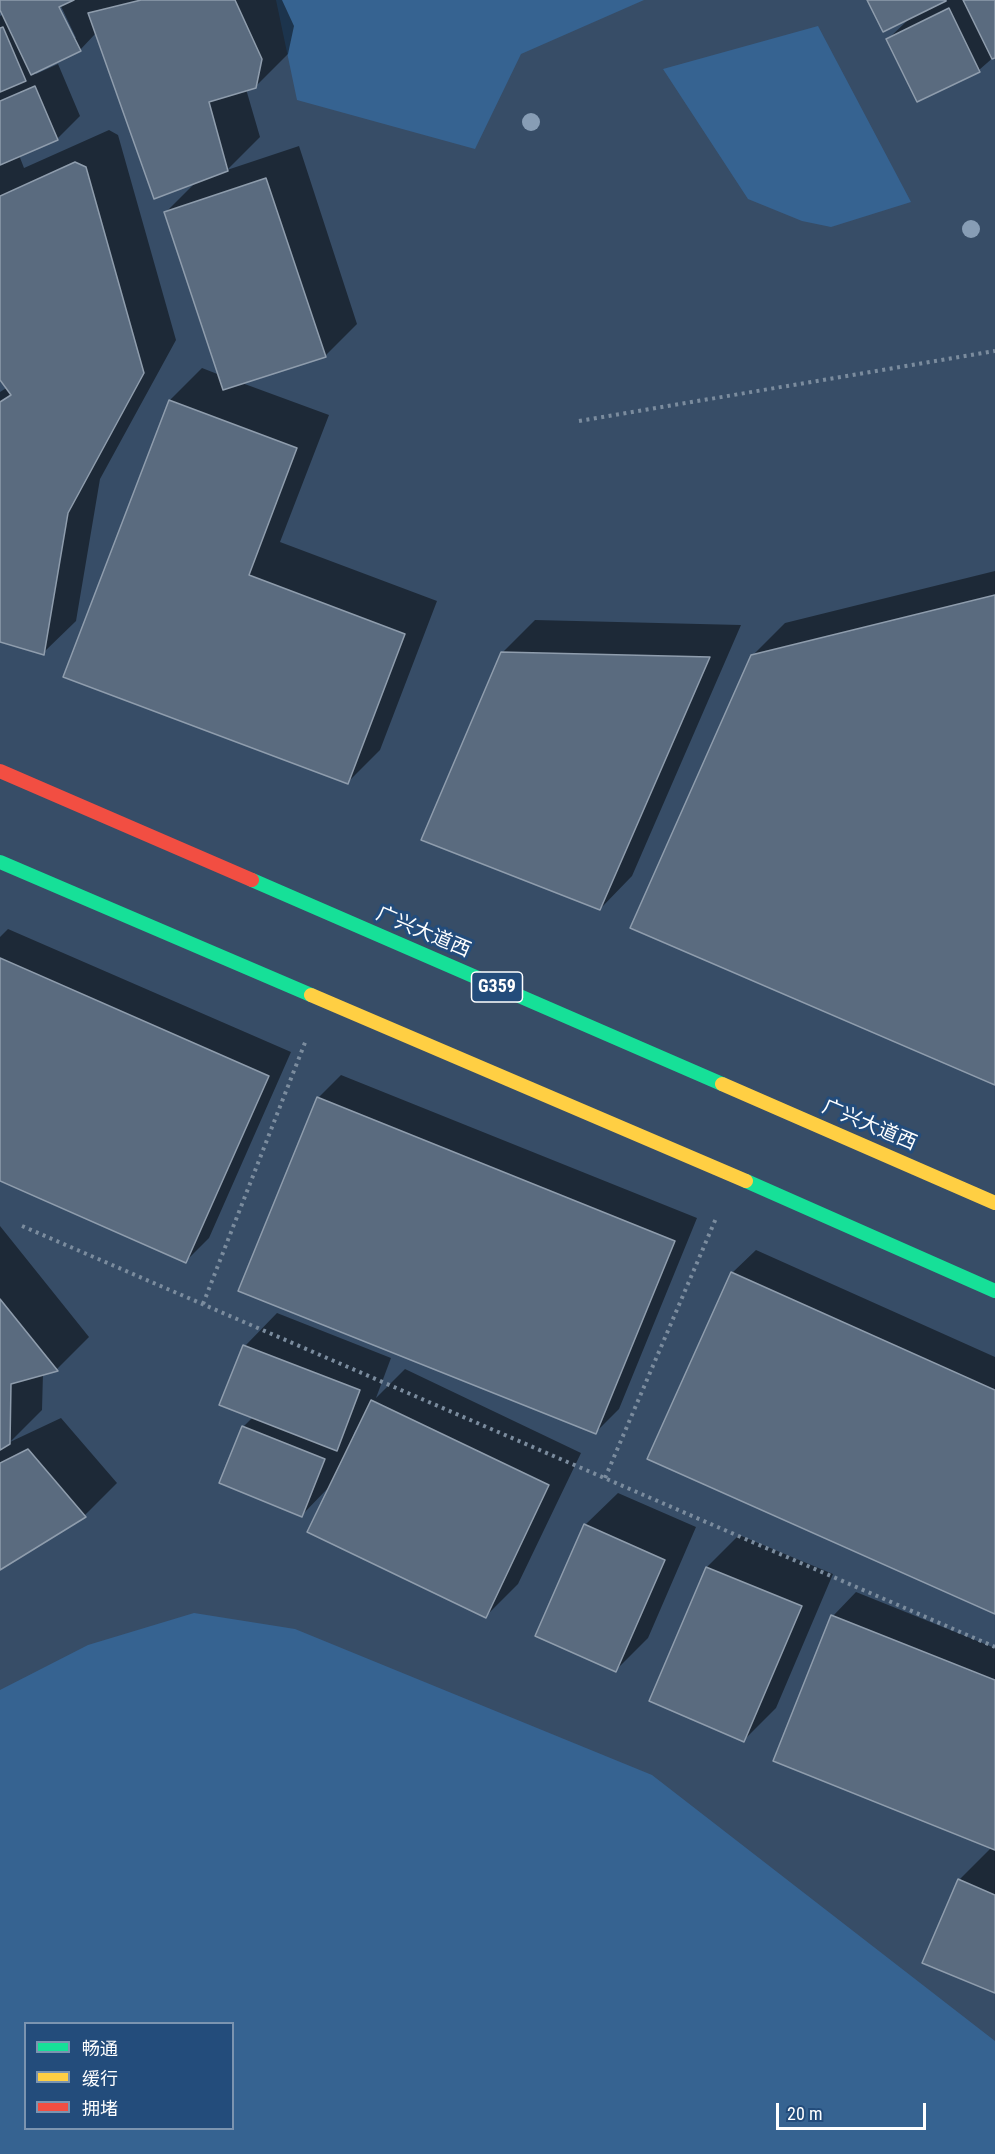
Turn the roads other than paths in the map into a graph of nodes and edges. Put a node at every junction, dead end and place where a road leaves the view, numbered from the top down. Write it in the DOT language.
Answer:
graph roads {
  1 [pos="0,771"];
  2 [pos="0,862"];
  3 [pos="995,1203"];
  4 [pos="995,1291"];
  1 -- 3 [label="highway, 广兴大道西 / G359"];
  2 -- 4 [label="highway"];
}
